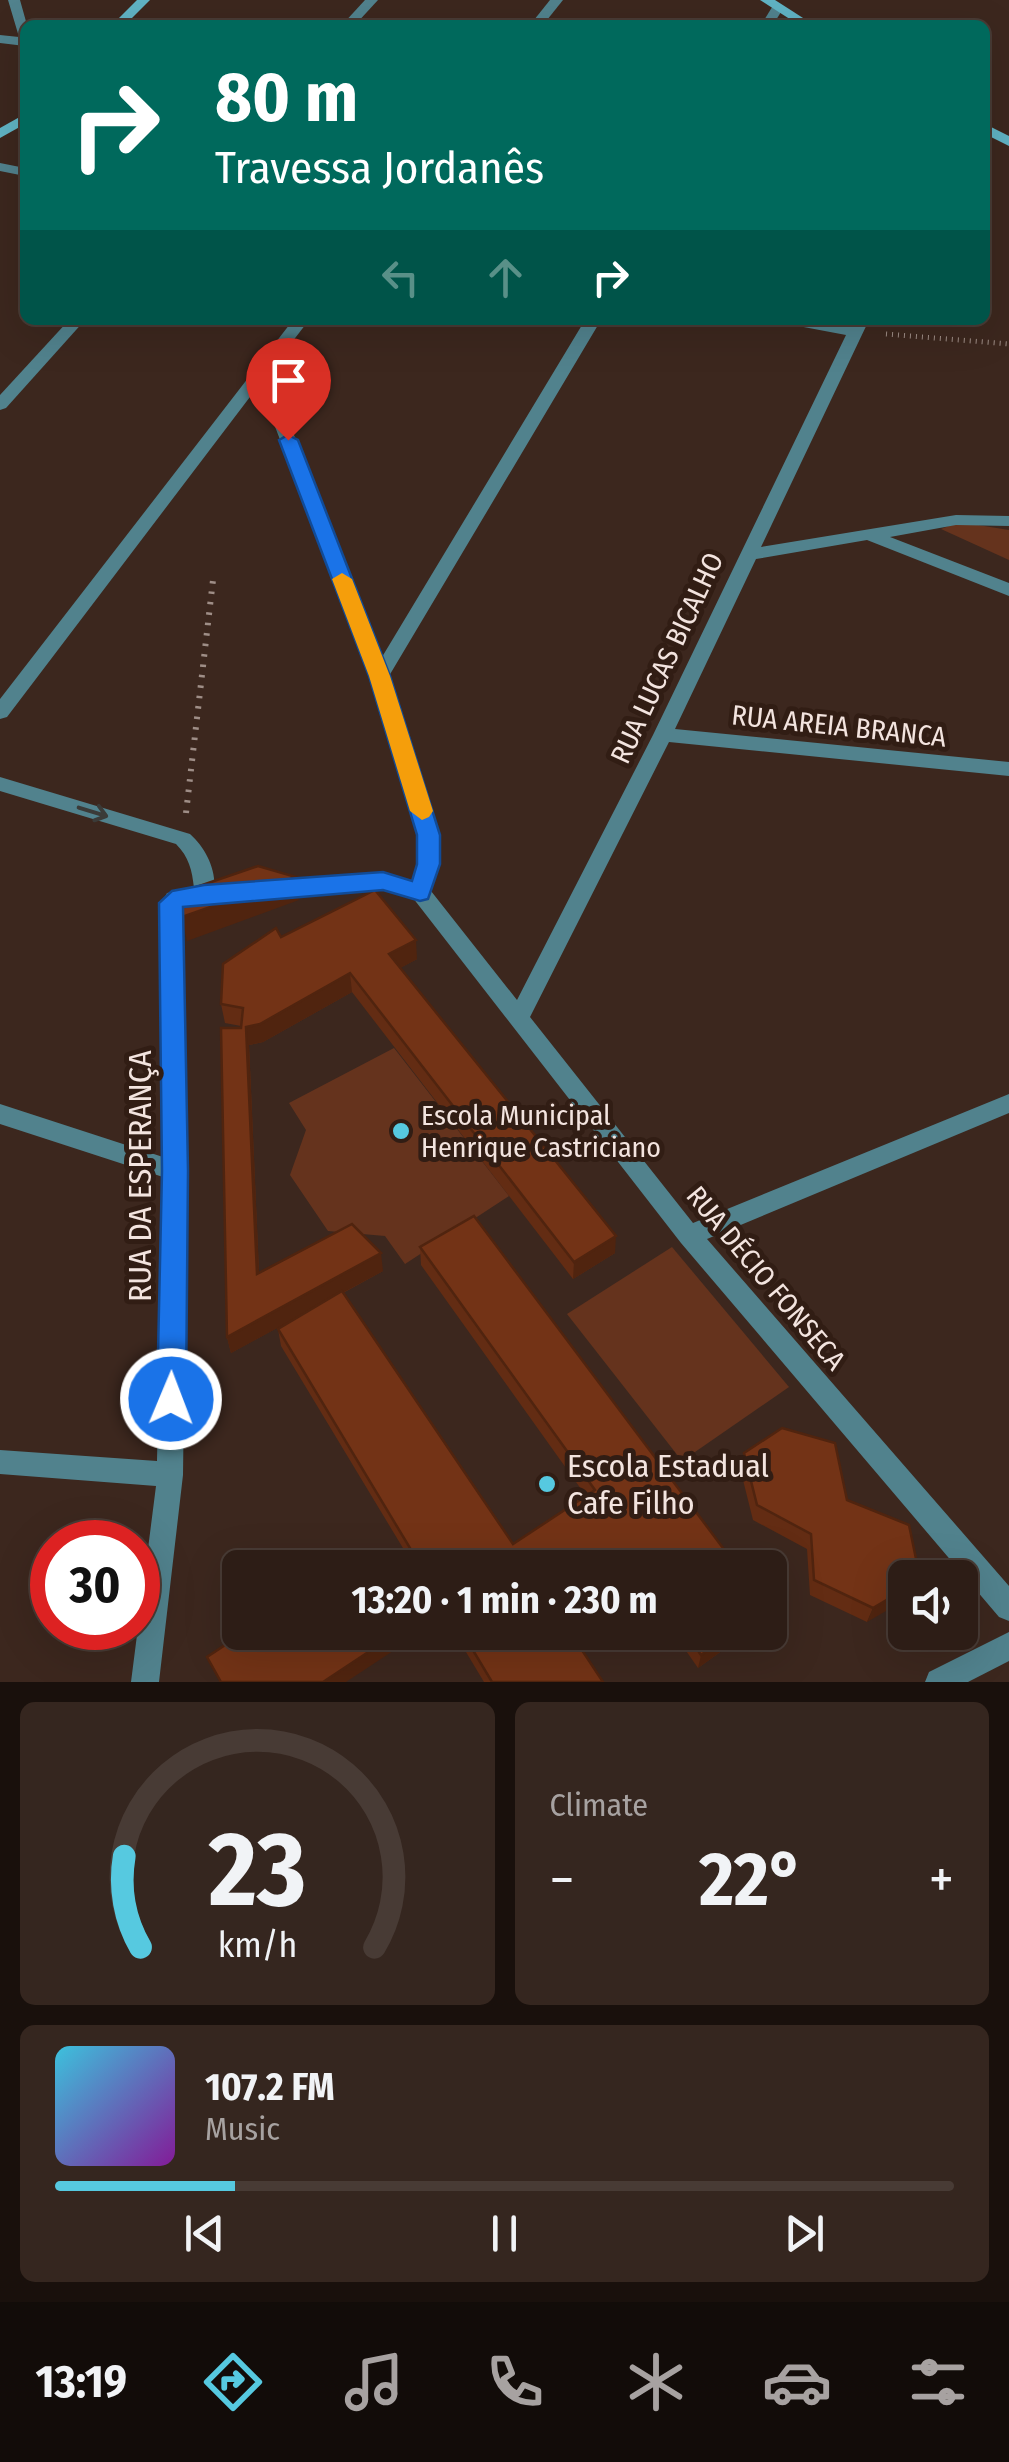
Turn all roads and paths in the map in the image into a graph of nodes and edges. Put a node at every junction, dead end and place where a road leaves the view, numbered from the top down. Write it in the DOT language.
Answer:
graph roads {
  1 [pos="372,0"];
  2 [pos="556,0"];
  3 [pos="142,1"];
  4 [pos="772,4"];
  5 [pos="123,20"];
  6 [pos="353,20"];
  7 [pos="540,20"];
  8 [pos="799,20"];
  9 [pos="71,325"];
  10 [pos="297,325"];
  11 [pos="590,325"];
  12 [pos="858,326"];
  13 [pos="1009,344"];
  14 [pos="262,373"];
  15 [pos="0,404"];
  16 [pos="1009,521"];
  17 [pos="866,534"];
  18 [pos="747,555"];
  19 [pos="213,580"];
  20 [pos="1009,590"];
  21 [pos="380,676"];
  22 [pos="0,712"];
  23 [pos="663,735"];
  24 [pos="1009,769"];
  25 [pos="0,784"];
  26 [pos="183,839"];
  27 [pos="420,892"];
  28 [pos="224,893"];
  29 [pos="519,1017"];
  30 [pos="1009,1103"];
  31 [pos="0,1114"];
  32 [pos="175,1171"];
  33 [pos="689,1236"];
  34 [pos="0,1462"];
  35 [pos="170,1475"];
  36 [pos="1009,1607"];
  37 [pos="1009,1646"];
  38 [pos="144,1682"];
  39 [pos="939,1682"];
  1 -- 6 [label="street"];
  2 -- 7 [label="street"];
  3 -- 5 [label="main road"];
  4 -- 8 [label="main road"];
  9 -- 15 [label="street"];
  10 -- 14 [label="street"];
  11 -- 21 [label="street"];
  12 -- 13 [label="path"];
  12 -- 18 [label="street, RUA LUCAS BICALHO"];
  14 -- 21 [label="street"];
  14 -- 22 [label="street"];
  16 -- 17 [label="street"];
  17 -- 18 [label="street"];
  17 -- 20 [label="street"];
  18 -- 23 [label="street, RUA LUCAS BICALHO"];
  19 -- 26 [label="path"];
  21 -- 27 [label="street"];
  23 -- 24 [label="street, RUA AREIA BRANCA"];
  23 -- 29 [label="street, RUA LUCAS BICALHO"];
  25 -- 26 [label="street, one-way"];
  26 -- 28 [label="street"];
  27 -- 28 [label="street"];
  27 -- 29 [label="street, RUA DÉCIO FONSECA"];
  28 -- 32 [label="street, RUA DA ESPERANÇA"];
  29 -- 33 [label="street, RUA DÉCIO FONSECA"];
  30 -- 33 [label="street"];
  31 -- 32 [label="street"];
  32 -- 35 [label="street, RUA DA ESPERANÇA"];
  33 -- 36 [label="street, RUA DÉCIO FONSECA"];
  34 -- 35 [label="street"];
  35 -- 38 [label="street, RUA DA ESPERANÇA"];
  37 -- 39 [label="street"];
}
